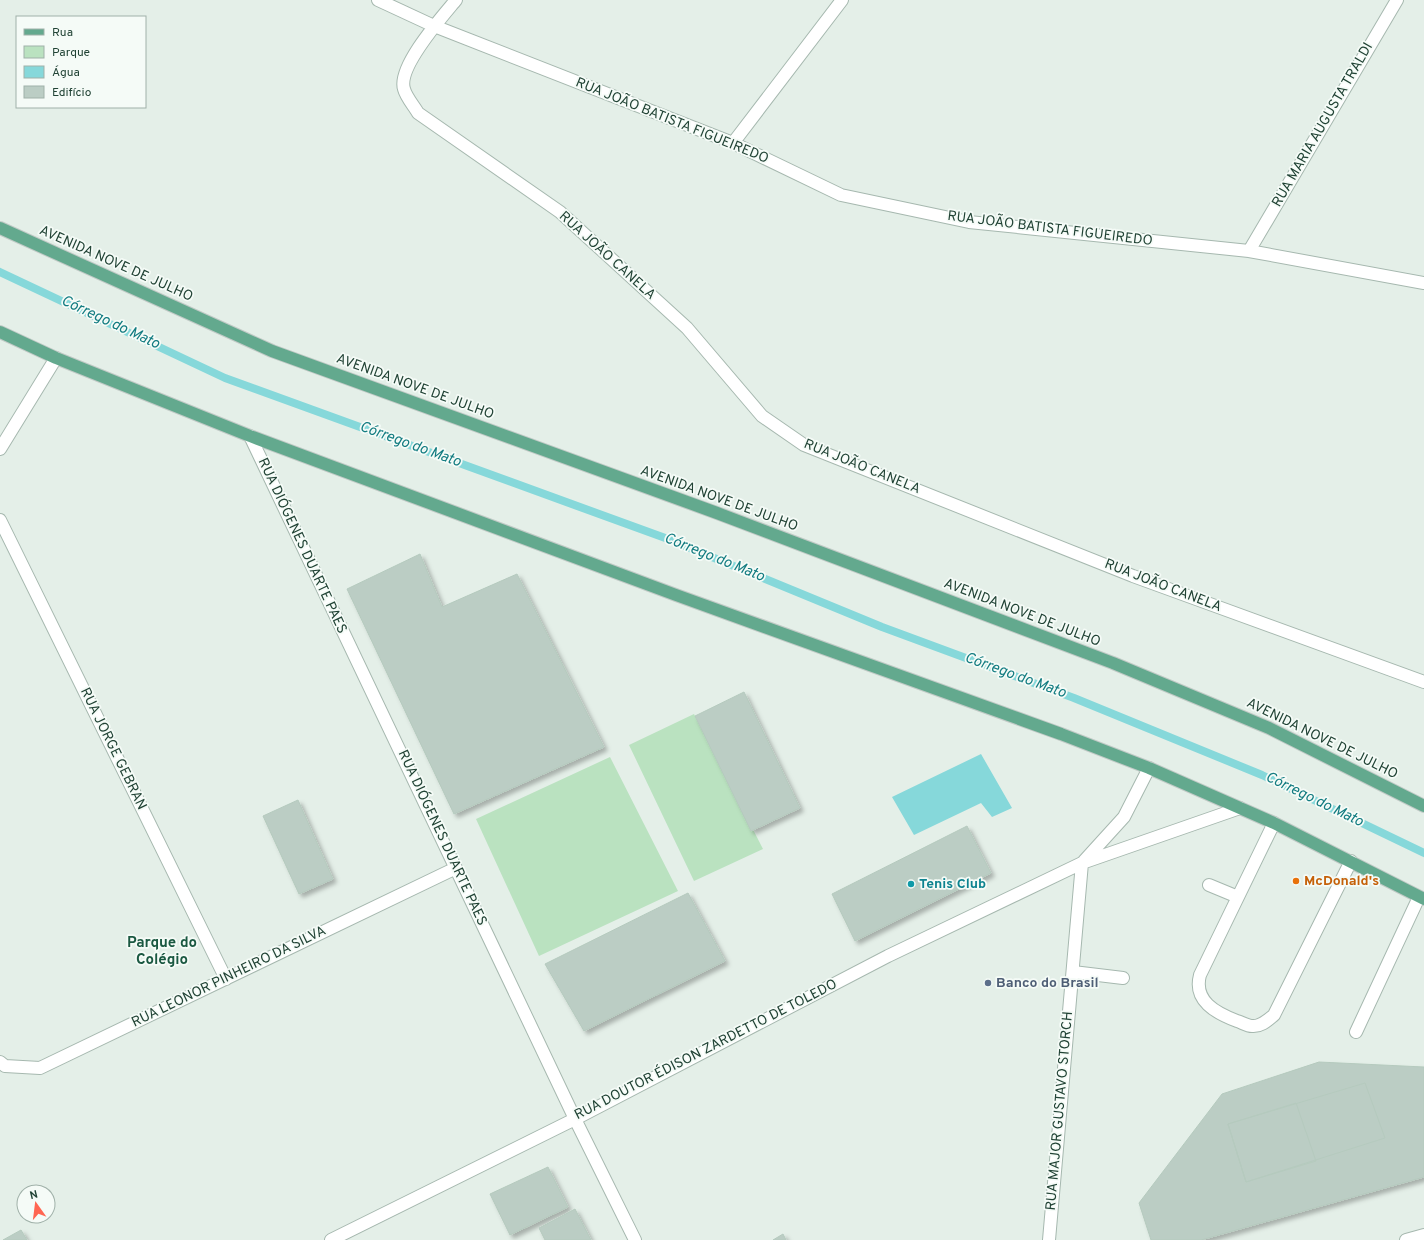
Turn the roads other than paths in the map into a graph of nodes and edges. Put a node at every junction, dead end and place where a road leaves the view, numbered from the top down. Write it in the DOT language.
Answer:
graph roads {
  1 [pos="378,0"];
  2 [pos="456,0"];
  3 [pos="842,0"];
  4 [pos="1397,0"];
  5 [pos="434,26"];
  6 [pos="733,143"];
  7 [pos="0,228"];
  8 [pos="1249,250"];
  9 [pos="1424,283"];
  10 [pos="0,332"];
  11 [pos="56,358"];
  12 [pos="250,436"];
  13 [pos="0,449"];
  14 [pos="0,520"];
  15 [pos="1424,682"];
  16 [pos="1149,768"];
  17 [pos="1424,806"];
  18 [pos="1240,808"];
  19 [pos="1274,823"];
  20 [pos="1351,861"];
  21 [pos="1082,863"];
  22 [pos="456,868"];
  23 [pos="1209,885"];
  24 [pos="1238,897"];
  25 [pos="1422,898"];
  26 [pos="1072,972"];
  27 [pos="1123,978"];
  28 [pos="226,979"];
  29 [pos="1356,1032"];
  30 [pos="0,1062"];
  31 [pos="575,1118"];
  32 [pos="1424,1235"];
  33 [pos="331,1240"];
  34 [pos="635,1240"];
  35 [pos="1049,1240"];
  36 [pos="1406,1240"];
  1 -- 5 [label="street, RUA JOÃO BATISTA FIGUEIREDO"];
  2 -- 5 [label="street, RUA JOÃO CANELA"];
  3 -- 6 [label="street"];
  4 -- 8 [label="street, RUA MARIA AUGUSTA TRALDI"];
  5 -- 6 [label="street, RUA JOÃO BATISTA FIGUEIREDO"];
  5 -- 15 [label="street, RUA JOÃO CANELA"];
  6 -- 8 [label="street, RUA JOÃO BATISTA FIGUEIREDO"];
  7 -- 17 [label="main road, AVENIDA NOVE DE JULHO"];
  8 -- 9 [label="street, RUA JOÃO BATISTA FIGUEIREDO"];
  10 -- 11 [label="main road"];
  11 -- 12 [label="main road"];
  11 -- 13 [label="street"];
  12 -- 16 [label="main road"];
  12 -- 22 [label="street, RUA DIÓGENES DUARTE PAES"];
  14 -- 28 [label="street, RUA JORGE GEBRAN"];
  16 -- 18 [label="main road"];
  16 -- 21 [label="street, RUA DOUTOR ÉDISON ZARDETTO DE TOLEDO"];
  18 -- 19 [label="main road"];
  18 -- 21 [label="street, RUA DOUTOR ÉDISON ZARDETTO DE TOLEDO"];
  19 -- 20 [label="main road"];
  19 -- 24 [label="street"];
  20 -- 24 [label="street"];
  20 -- 25 [label="main road"];
  21 -- 26 [label="street, RUA MAJOR GUSTAVO STORCH"];
  21 -- 31 [label="street, RUA DOUTOR ÉDISON ZARDETTO DE TOLEDO"];
  22 -- 28 [label="street, RUA LEONOR PINHEIRO DA SILVA"];
  22 -- 31 [label="street, RUA DIÓGENES DUARTE PAES"];
  23 -- 24 [label="street"];
  25 -- 29 [label="street"];
  26 -- 27 [label="street"];
  26 -- 35 [label="street, RUA MAJOR GUSTAVO STORCH"];
  28 -- 30 [label="street, RUA LEONOR PINHEIRO DA SILVA"];
  31 -- 33 [label="street, RUA DOUTOR ÉDISON ZARDETTO DE TOLEDO"];
  31 -- 34 [label="street, RUA DIÓGENES DUARTE PAES"];
  32 -- 36 [label="street"];
}
